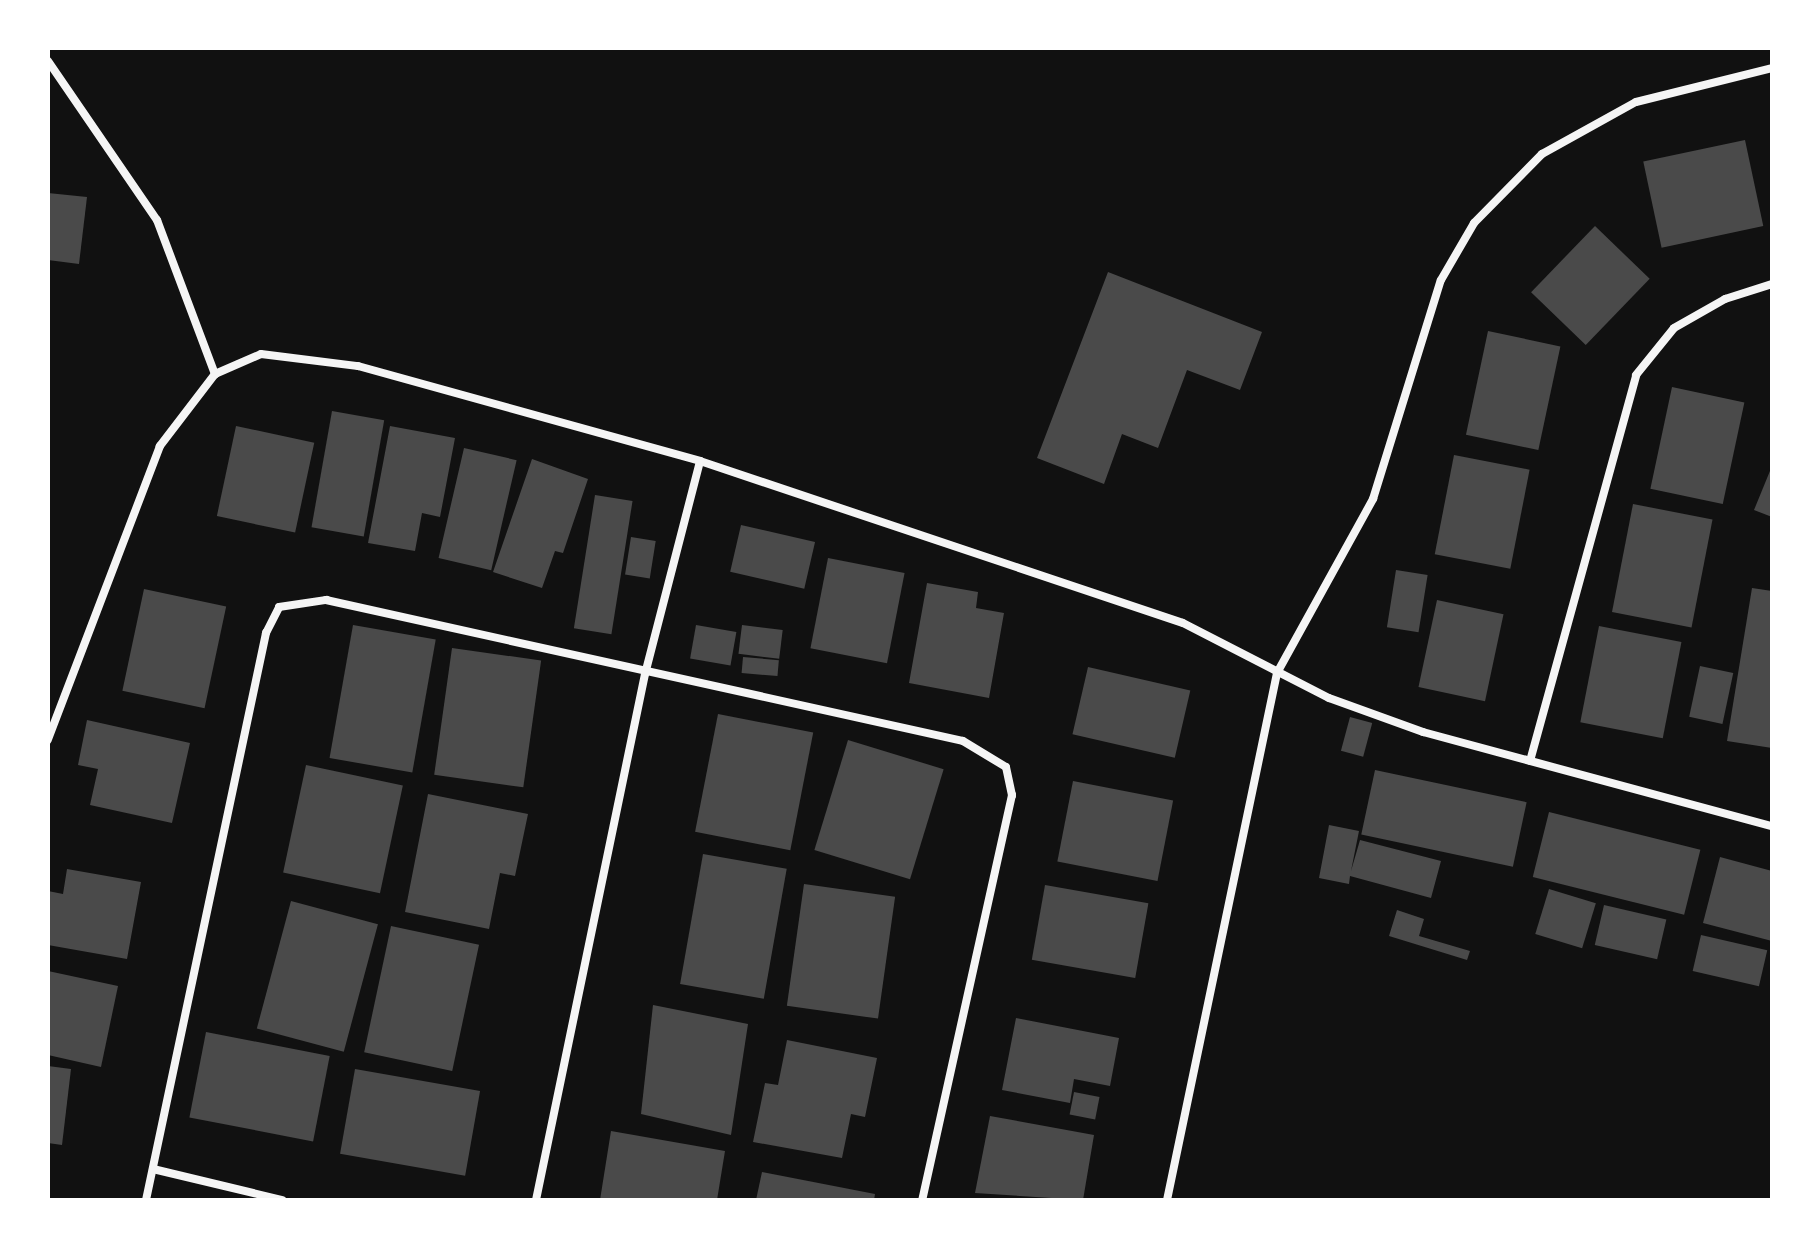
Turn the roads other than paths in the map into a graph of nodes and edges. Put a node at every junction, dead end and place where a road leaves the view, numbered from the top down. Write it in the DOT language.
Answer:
graph roads {
  1 [pos="48,61"];
  2 [pos="1772,68"];
  3 [pos="1772,284"];
  4 [pos="215,374"];
  5 [pos="700,461"];
  6 [pos="1277,673"];
  7 [pos="645,674"];
  8 [pos="48,740"];
  9 [pos="1530,761"];
  10 [pos="1772,826"];
  11 [pos="153,1169"];
  12 [pos="146,1200"];
  13 [pos="282,1200"];
  14 [pos="536,1200"];
  15 [pos="922,1200"];
  16 [pos="1167,1200"];
  1 -- 4 [label="street"];
  2 -- 6 [label="street"];
  3 -- 9 [label="street"];
  4 -- 5 [label="street"];
  4 -- 8 [label="street"];
  5 -- 6 [label="street"];
  5 -- 7 [label="street"];
  6 -- 9 [label="street"];
  6 -- 16 [label="street"];
  7 -- 11 [label="street"];
  7 -- 14 [label="street"];
  7 -- 15 [label="street"];
  9 -- 10 [label="street"];
  11 -- 12 [label="street"];
  11 -- 13 [label="street"];
}
